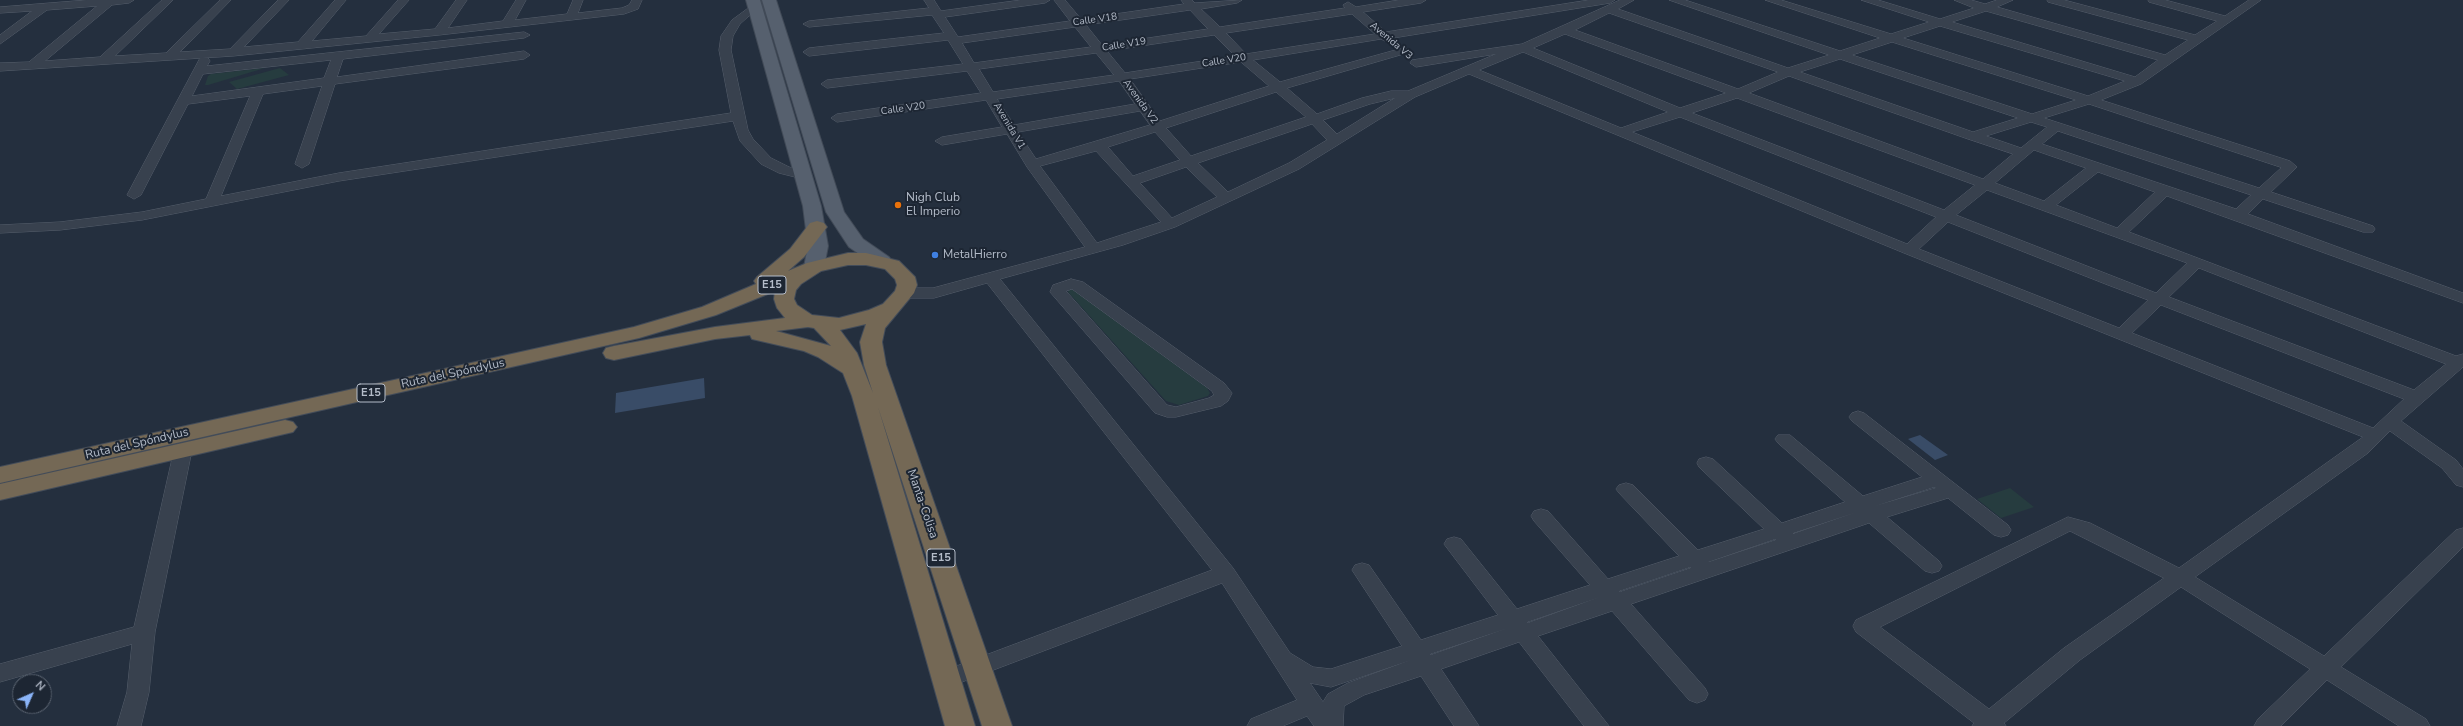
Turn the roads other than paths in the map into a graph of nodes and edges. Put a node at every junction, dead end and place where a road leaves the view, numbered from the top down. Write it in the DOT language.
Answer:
graph roads {
  1 [pos="129,0"];
  2 [pos="168,0"];
  3 [pos="226,0"];
  4 [pos="284,0"];
  5 [pos="340,0"];
  6 [pos="404,0"];
  7 [pos="462,0"];
  8 [pos="521,0"];
  9 [pos="578,0"];
  10 [pos="637,0"];
  11 [pos="1045,0"];
  12 [pos="1059,0"];
  13 [pos="1237,0"];
  14 [pos="1342,0"];
  15 [pos="1421,0"];
  16 [pos="1557,0"];
  17 [pos="1629,0"];
  18 [pos="1674,0"];
  19 [pos="1770,0"];
  20 [pos="1866,0"];
  21 [pos="1959,0"];
  22 [pos="2008,0"];
  23 [pos="2052,0"];
  24 [pos="2153,0"];
  25 [pos="2254,0"];
  26 [pos="110,1"];
  27 [pos="759,2"];
  28 [pos="49,3"];
  29 [pos="1189,3"];
  30 [pos="1609,5"];
  31 [pos="1566,6"];
  32 [pos="1984,7"];
  33 [pos="934,9"];
  34 [pos="0,10"];
  35 [pos="1354,10"];
  36 [pos="571,17"];
  37 [pos="2227,20"];
  38 [pos="1939,22"];
  39 [pos="508,23"];
  40 [pos="1077,23"];
  41 [pos="809,24"];
  42 [pos="1565,30"];
  43 [pos="1216,31"];
  44 [pos="439,32"];
  45 [pos="1383,35"];
  46 [pos="952,38"];
  47 [pos="1892,38"];
  48 [pos="370,39"];
  49 [pos="2197,39"];
  50 [pos="0,41"];
  51 [pos="301,46"];
  52 [pos="1521,47"];
  53 [pos="1099,49"];
  54 [pos="233,52"];
  55 [pos="809,52"];
  56 [pos="1403,52"];
  57 [pos="1841,55"];
  58 [pos="338,56"];
  59 [pos="168,57"];
  60 [pos="1244,58"];
  61 [pos="2167,59"];
  62 [pos="104,60"];
  63 [pos="1416,62"];
  64 [pos="32,65"];
  65 [pos="970,66"];
  66 [pos="0,67"];
  67 [pos="1469,70"];
  68 [pos="1791,71"];
  69 [pos="1122,77"];
  70 [pos="1441,81"];
  71 [pos="2137,81"];
  72 [pos="328,82"];
  73 [pos="827,84"];
  74 [pos="1277,87"];
  75 [pos="258,91"];
  76 [pos="1739,93"];
  77 [pos="1411,94"];
  78 [pos="991,97"];
  79 [pos="2089,100"];
  80 [pos="184,101"];
  81 [pos="1142,107"];
  82 [pos="737,112"];
  83 [pos="1679,112"];
  84 [pos="837,118"];
  85 [pos="1314,118"];
  86 [pos="2032,118"];
  87 [pos="1157,126"];
  88 [pos="2056,126"];
  89 [pos="1011,130"];
  90 [pos="1620,132"];
  91 [pos="1973,136"];
  92 [pos="942,141"];
  93 [pos="1336,141"];
  94 [pos="1099,146"];
  95 [pos="2027,149"];
  96 [pos="1189,162"];
  97 [pos="302,164"];
  98 [pos="1032,164"];
  99 [pos="2096,167"];
  100 [pos="803,175"];
  101 [pos="1131,181"];
  102 [pos="1985,183"];
  103 [pos="2164,191"];
  104 [pos="2262,194"];
  105 [pos="134,196"];
  106 [pos="1226,198"];
  107 [pos="213,199"];
  108 [pos="2046,206"];
  109 [pos="1947,215"];
  110 [pos="2238,215"];
  111 [pos="0,220"];
  112 [pos="1170,224"];
  113 [pos="817,227"];
  114 [pos="0,229"];
  115 [pos="2368,229"];
  116 [pos="2120,233"];
  117 [pos="1094,249"];
  118 [pos="1909,250"];
  119 [pos="882,261"];
  120 [pos="2197,262"];
  121 [pos="1041,264"];
  122 [pos="810,269"];
  123 [pos="991,278"];
  124 [pos="1065,285"];
  125 [pos="2463,298"];
  126 [pos="738,299"];
  127 [pos="2157,299"];
  128 [pos="897,300"];
  129 [pos="814,322"];
  130 [pos="731,331"];
  131 [pos="2121,335"];
  132 [pos="2461,361"];
  133 [pos="853,370"];
  134 [pos="390,396"];
  135 [pos="2416,397"];
  136 [pos="1858,417"];
  137 [pos="2391,423"];
  138 [pos="2376,436"];
  139 [pos="1784,440"];
  140 [pos="182,450"];
  141 [pos="1706,463"];
  142 [pos="64,469"];
  143 [pos="0,474"];
  144 [pos="2463,480"];
  145 [pos="1944,485"];
  146 [pos="1626,489"];
  147 [pos="0,492"];
  148 [pos="0,500"];
  149 [pos="1865,510"];
  150 [pos="1541,516"];
  151 [pos="2001,530"];
  152 [pos="2463,535"];
  153 [pos="1784,536"];
  154 [pos="1454,544"];
  155 [pos="1699,565"];
  156 [pos="1932,566"];
  157 [pos="1362,570"];
  158 [pos="1226,573"];
  159 [pos="2180,578"];
  160 [pos="1611,595"];
  161 [pos="1518,626"];
  162 [pos="144,632"];
  163 [pos="1421,658"];
  164 [pos="1283,659"];
  165 [pos="978,667"];
  166 [pos="2325,670"];
  167 [pos="0,673"];
  168 [pos="946,679"];
  169 [pos="1355,679"];
  170 [pos="1697,694"];
  171 [pos="1312,704"];
  172 [pos="1989,725"];
  173 [pos="129,726"];
  174 [pos="960,726"];
  175 [pos="997,726"];
  176 [pos="1259,726"];
  177 [pos="1326,726"];
  178 [pos="1330,726"];
  179 [pos="1467,726"];
  180 [pos="1597,726"];
  181 [pos="2266,726"];
  182 [pos="2418,726"];
  1 -- 26 [label="street"];
  2 -- 62 [label="street"];
  3 -- 59 [label="street"];
  4 -- 54 [label="street"];
  5 -- 51 [label="street"];
  6 -- 48 [label="street"];
  7 -- 44 [label="street"];
  8 -- 39 [label="street"];
  9 -- 36 [label="street"];
  10 -- 36 [label="street"];
  11 -- 33 [label="street"];
  12 -- 40 [label="street, Avenida V2"];
  13 -- 29 [label="street, Calle V18"];
  14 -- 35 [label="street, Avenida V3"];
  15 -- 35 [label="street, Calle V19"];
  16 -- 31 [label="street"];
  17 -- 30 [label="street"];
  18 -- 57 [label="street"];
  19 -- 47 [label="street"];
  20 -- 38 [label="street"];
  21 -- 32 [label="street"];
  22 -- 32 [label="street"];
  23 -- 49 [label="street"];
  24 -- 37 [label="street"];
  25 -- 37 [label="street"];
  26 -- 28 [label="street"];
  26 -- 64 [label="street"];
  27 -- 82 [label="street"];
  27 -- 100 [label="main road"];
  27 -- 119 [label="main road"];
  28 -- 34 [label="street"];
  28 -- 50 [label="street"];
  29 -- 40 [label="street, Calle V18"];
  29 -- 43 [label="street"];
  30 -- 31 [label="street, Calle V20"];
  30 -- 42 [label="street"];
  30 -- 68 [label="street"];
  31 -- 45 [label="street, Calle V20"];
  32 -- 38 [label="street"];
  32 -- 61 [label="street"];
  33 -- 41 [label="street"];
  33 -- 46 [label="street, Avenida V1"];
  35 -- 43 [label="street, Calle V19"];
  35 -- 45 [label="street, Avenida V3"];
  36 -- 39 [label="street"];
  37 -- 49 [label="street"];
  38 -- 47 [label="street"];
  38 -- 71 [label="street"];
  39 -- 44 [label="street"];
  40 -- 46 [label="street, Calle V18"];
  40 -- 53 [label="street, Avenida V2"];
  42 -- 52 [label="street"];
  42 -- 76 [label="street"];
  43 -- 53 [label="street, Calle V19"];
  43 -- 60 [label="street"];
  44 -- 48 [label="street"];
  45 -- 56 [label="street, Avenida V3"];
  45 -- 60 [label="street, Calle V20"];
  46 -- 55 [label="street, Calle V18"];
  46 -- 65 [label="street, Avenida V1"];
  47 -- 57 [label="street"];
  47 -- 79 [label="street"];
  48 -- 51 [label="street"];
  49 -- 61 [label="street"];
  51 -- 54 [label="street"];
  52 -- 63 [label="street"];
  52 -- 67 [label="street"];
  52 -- 83 [label="street"];
  53 -- 65 [label="street, Calle V19"];
  53 -- 69 [label="street, Avenida V2"];
  54 -- 59 [label="street"];
  56 -- 63 [label="street, Avenida V3"];
  56 -- 74 [label="street"];
  57 -- 68 [label="street"];
  57 -- 86 [label="street"];
  58 -- 72 [label="street"];
  58 -- 72 [label="street"];
  58 -- 80 [label="street"];
  59 -- 62 [label="street"];
  60 -- 69 [label="street, Calle V20"];
  60 -- 74 [label="street"];
  61 -- 71 [label="street"];
  62 -- 64 [label="street"];
  63 -- 70 [label="street, Avenida V3"];
  64 -- 66 [label="street"];
  65 -- 73 [label="street, Calle V19"];
  65 -- 78 [label="street, Avenida V1"];
  67 -- 70 [label="street"];
  67 -- 90 [label="street"];
  68 -- 76 [label="street"];
  68 -- 91 [label="street"];
  69 -- 78 [label="street, Calle V20"];
  69 -- 81 [label="street, Avenida V2"];
  70 -- 77 [label="street"];
  71 -- 79 [label="street"];
  72 -- 75 [label="street"];
  72 -- 97 [label="street"];
  74 -- 85 [label="street"];
  74 -- 87 [label="street"];
  75 -- 80 [label="street"];
  75 -- 107 [label="street"];
  76 -- 83 [label="street"];
  76 -- 102 [label="street"];
  77 -- 85 [label="street"];
  77 -- 93 [label="street"];
  78 -- 84 [label="street, Calle V20"];
  78 -- 89 [label="street, Avenida V1"];
  79 -- 86 [label="street"];
  79 -- 104 [label="street"];
  80 -- 105 [label="street"];
  81 -- 87 [label="street, Avenida V2"];
  81 -- 89 [label="street"];
  82 -- 100 [label="street"];
  82 -- 107 [label="street"];
  83 -- 90 [label="street"];
  83 -- 109 [label="street"];
  85 -- 93 [label="street"];
  85 -- 96 [label="street"];
  86 -- 88 [label="street"];
  86 -- 91 [label="street"];
  87 -- 94 [label="street"];
  87 -- 96 [label="street, Avenida V2"];
  88 -- 95 [label="street"];
  88 -- 104 [label="street"];
  89 -- 92 [label="street"];
  89 -- 98 [label="street, Avenida V1"];
  90 -- 118 [label="street"];
  91 -- 95 [label="street"];
  93 -- 106 [label="street"];
  94 -- 98 [label="street"];
  94 -- 101 [label="street"];
  95 -- 99 [label="street"];
  95 -- 102 [label="street"];
  96 -- 101 [label="street"];
  96 -- 106 [label="street, Avenida V2"];
  98 -- 117 [label="street, Avenida V1"];
  99 -- 103 [label="street"];
  99 -- 108 [label="street"];
  100 -- 113 [label="main road"];
  101 -- 112 [label="street"];
  102 -- 108 [label="street"];
  102 -- 109 [label="street"];
  103 -- 110 [label="street"];
  103 -- 116 [label="street"];
  104 -- 110 [label="street"];
  104 -- 115 [label="street"];
  106 -- 112 [label="street"];
  107 -- 111 [label="street"];
  107 -- 114 [label="street"];
  108 -- 116 [label="street"];
  109 -- 118 [label="street"];
  109 -- 127 [label="street"];
  110 -- 125 [label="street"];
  112 -- 117 [label="street"];
  113 -- 122 [label="main road"];
  113 -- 126 [label="highway"];
  116 -- 120 [label="street"];
  117 -- 121 [label="street"];
  118 -- 131 [label="street"];
  119 -- 122 [label="highway, E15"];
  119 -- 128 [label="highway, E15"];
  120 -- 127 [label="street"];
  120 -- 132 [label="street"];
  121 -- 123 [label="street"];
  121 -- 124 [label="street"];
  122 -- 126 [label="highway, Ruta del Spóndylus / E15"];
  122 -- 129 [label="highway, E15"];
  123 -- 128 [label="street"];
  123 -- 158 [label="street"];
  124 -- 124 [label="street"];
  126 -- 134 [label="highway, Ruta del Spóndylus / E15"];
  127 -- 131 [label="street"];
  127 -- 135 [label="street"];
  128 -- 129 [label="highway, E15"];
  128 -- 165 [label="highway, Manta-Colisa / E15"];
  129 -- 130 [label="highway, Ruta del Spóndylus / E15"];
  129 -- 133 [label="highway, Manta-Colisa / E15"];
  130 -- 133 [label="highway"];
  130 -- 134 [label="highway, Ruta del Spóndylus / E15"];
  131 -- 138 [label="street"];
  132 -- 135 [label="street"];
  133 -- 168 [label="highway, Manta-Colisa / E15"];
  134 -- 140 [label="highway, Ruta del Spóndylus / E15"];
  134 -- 142 [label="highway, Ruta del Spóndylus / E15"];
  135 -- 137 [label="street"];
  136 -- 145 [label="street"];
  137 -- 138 [label="street"];
  137 -- 144 [label="street"];
  138 -- 159 [label="street"];
  139 -- 149 [label="street"];
  140 -- 142 [label="highway, Ruta del Spóndylus / E15"];
  140 -- 162 [label="street"];
  141 -- 153 [label="street"];
  142 -- 143 [label="highway, Ruta del Spóndylus / E15"];
  142 -- 147 [label="highway, Ruta del Spóndylus / E15"];
  142 -- 148 [label="street"];
  145 -- 149 [label="street"];
  145 -- 151 [label="street"];
  146 -- 155 [label="street"];
  149 -- 153 [label="street"];
  149 -- 156 [label="street"];
  150 -- 160 [label="street"];
  152 -- 166 [label="street"];
  153 -- 155 [label="street"];
  154 -- 161 [label="street"];
  155 -- 160 [label="street"];
  157 -- 163 [label="street"];
  158 -- 164 [label="street"];
  158 -- 165 [label="street"];
  159 -- 166 [label="street"];
  159 -- 172 [label="street"];
  159 -- 172 [label="street"];
  160 -- 161 [label="street"];
  160 -- 170 [label="street"];
  161 -- 163 [label="street"];
  161 -- 180 [label="street"];
  162 -- 167 [label="street"];
  162 -- 173 [label="street"];
  163 -- 169 [label="street"];
  163 -- 179 [label="street"];
  164 -- 169 [label="street"];
  164 -- 171 [label="street"];
  165 -- 168 [label="street"];
  165 -- 175 [label="highway, Manta-Colisa / E15"];
  166 -- 181 [label="street"];
  166 -- 182 [label="street"];
  168 -- 174 [label="highway, Manta-Colisa / E15"];
  169 -- 178 [label="street"];
  171 -- 176 [label="street"];
  171 -- 177 [label="street"];
}
